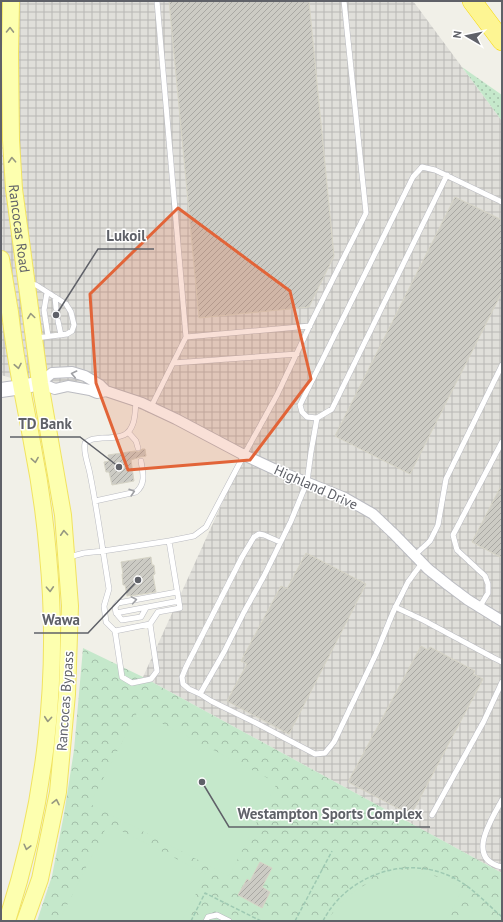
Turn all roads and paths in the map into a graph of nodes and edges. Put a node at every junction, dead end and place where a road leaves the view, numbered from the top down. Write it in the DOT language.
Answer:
graph roads {
  1 [pos="11,1"];
  2 [pos="156,1"];
  3 [pos="344,1"];
  4 [pos="472,1"];
  5 [pos="502,41"];
  6 [pos="446,175"];
  7 [pos="502,202"];
  8 [pos="1,259"];
  9 [pos="27,283"];
  10 [pos="47,293"];
  11 [pos="55,297"];
  12 [pos="56,308"];
  13 [pos="58,320"];
  14 [pos="310,326"];
  15 [pos="61,334"];
  16 [pos="41,337"];
  17 [pos="186,337"];
  18 [pos="297,354"];
  19 [pos="173,363"];
  20 [pos="502,365"];
  21 [pos="40,383"];
  22 [pos="22,387"];
  23 [pos="1,390"];
  24 [pos="106,391"];
  25 [pos="136,401"];
  26 [pos="151,407"];
  27 [pos="317,418"];
  28 [pos="128,432"];
  29 [pos="502,442"];
  30 [pos="138,448"];
  31 [pos="244,455"];
  32 [pos="141,461"];
  33 [pos="307,482"];
  34 [pos="95,501"];
  35 [pos="169,541"];
  36 [pos="280,542"];
  37 [pos="103,551"];
  38 [pos="415,555"];
  39 [pos="66,558"];
  40 [pos="422,563"];
  41 [pos="178,592"];
  42 [pos="179,601"];
  43 [pos="395,607"];
  44 [pos="479,608"];
  45 [pos="502,621"];
  46 [pos="150,624"];
  47 [pos="114,631"];
  48 [pos="153,640"];
  49 [pos="146,642"];
  50 [pos="123,646"];
  51 [pos="117,647"];
  52 [pos="156,658"];
  53 [pos="149,659"];
  54 [pos="502,662"];
  55 [pos="502,682"];
  56 [pos="200,694"];
  57 [pos="502,800"];
  58 [pos="432,815"];
  59 [pos="332,851"];
  60 [pos="502,867"];
  61 [pos="502,917"];
  62 [pos="7,921"];
  63 [pos="25,921"];
  64 [pos="191,921"];
  65 [pos="206,921"];
  66 [pos="229,921"];
  67 [pos="261,921"];
  68 [pos="295,921"];
  69 [pos="323,921"];
  9 -- 1 [label="main road, Rancocas Road, one-way"];
  2 -- 17 [label="lane"];
  3 -- 14 [label="lane"];
  4 -- 5 [label="highway"];
  6 -- 7 [label="lane"];
  6 -- 27 [label="lane"];
  6 -- 27 [label="lane"];
  8 -- 22 [label="main road, Rancocas Road, one-way"];
  9 -- 10 [label="lane"];
  16 -- 9 [label="main road, Rancocas Road, one-way"];
  10 -- 11 [label="lane"];
  10 -- 16 [label="lane"];
  11 -- 12 [label="lane"];
  11 -- 15 [label="lane"];
  13 -- 15 [label="lane"];
  14 -- 17 [label="lane"];
  14 -- 18 [label="lane"];
  15 -- 16 [label="lane"];
  16 -- 21 [label="main road, Rancocas Road"];
  17 -- 19 [label="lane"];
  18 -- 19 [label="lane"];
  18 -- 31 [label="lane"];
  19 -- 26 [label="lane"];
  20 -- 38 [label="lane"];
  21 -- 22 [label="main road"];
  21 -- 24 [label="street, Highland Drive"];
  24 -- 21 [label="street, Highland Drive, one-way"];
  39 -- 21 [label="main road, Rancocas Bypass, one-way"];
  22 -- 23 [label="main road"];
  22 -- 62 [label="main road, Rancocas Bypass, one-way"];
  24 -- 25 [label="street, Highland Drive"];
  25 -- 26 [label="street, Highland Drive"];
  25 -- 28 [label="lane"];
  26 -- 31 [label="street, Highland Drive"];
  27 -- 33 [label="lane"];
  28 -- 30 [label="lane"];
  28 -- 34 [label="lane"];
  29 -- 44 [label="lane"];
  31 -- 33 [label="street, Highland Drive"];
  31 -- 35 [label="lane"];
  34 -- 32 [label="lane, one-way"];
  33 -- 36 [label="lane"];
  33 -- 38 [label="street, Highland Drive"];
  34 -- 37 [label="lane"];
  35 -- 37 [label="lane"];
  35 -- 41 [label="lane"];
  36 -- 56 [label="lane"];
  36 -- 56 [label="lane"];
  37 -- 39 [label="lane"];
  37 -- 47 [label="lane"];
  38 -- 40 [label="street, Highland Drive"];
  63 -- 39 [label="main road, Rancocas Bypass, one-way"];
  40 -- 43 [label="lane"];
  40 -- 44 [label="street, Highland Drive"];
  41 -- 42 [label="lane"];
  42 -- 41 [label="lane, one-way"];
  42 -- 46 [label="lane"];
  43 -- 54 [label="lane"];
  43 -- 56 [label="lane"];
  44 -- 45 [label="street, Highland Drive"];
  46 -- 47 [label="lane"];
  46 -- 48 [label="lane"];
  47 -- 51 [label="lane"];
  48 -- 49 [label="lane"];
  48 -- 52 [label="lane"];
  50 -- 51 [label="lane"];
  51 -- 52 [label="lane"];
  52 -- 53 [label="lane"];
  55 -- 58 [label="lane"];
  57 -- 60 [label="lane"];
  59 -- 68 [label="path"];
  61 -- 69 [label="path"];
  64 -- 67 [label="path"];
  65 -- 66 [label="lane"];
}
